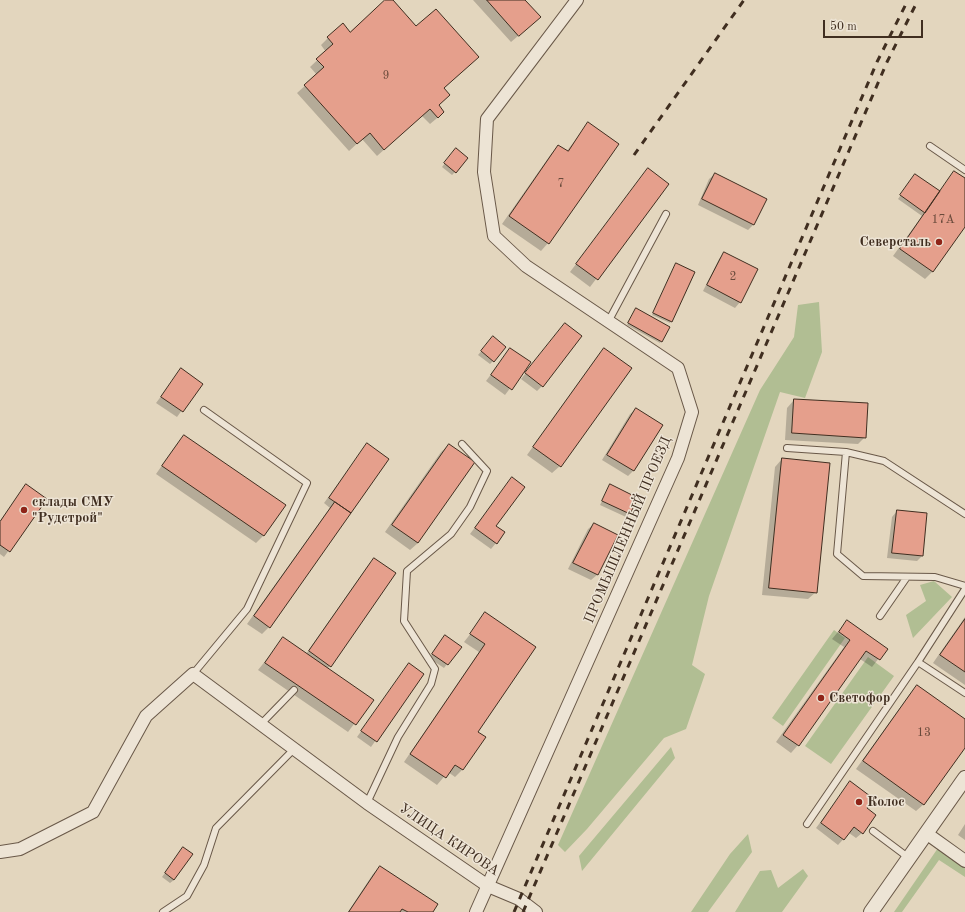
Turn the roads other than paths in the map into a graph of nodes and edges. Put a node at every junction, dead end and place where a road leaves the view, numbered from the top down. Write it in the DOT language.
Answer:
graph roads {
  1 [pos="577,0"];
  2 [pos="930,146"];
  3 [pos="965,170"];
  4 [pos="666,214"];
  5 [pos="608,322"];
  6 [pos="204,410"];
  7 [pos="462,444"];
  8 [pos="787,448"];
  9 [pos="846,452"];
  10 [pos="965,514"];
  11 [pos="906,577"];
  12 [pos="965,586"];
  13 [pos="965,589"];
  14 [pos="880,616"];
  15 [pos="918,662"];
  16 [pos="193,674"];
  17 [pos="294,690"];
  18 [pos="965,692"];
  19 [pos="261,724"];
  20 [pos="294,749"];
  21 [pos="965,778"];
  22 [pos="367,803"];
  23 [pos="807,824"];
  24 [pos="872,831"];
  25 [pos="926,833"];
  26 [pos="0,852"];
  27 [pos="909,858"];
  28 [pos="965,861"];
  29 [pos="488,886"];
  30 [pos="163,912"];
  31 [pos="476,912"];
  32 [pos="536,912"];
  33 [pos="871,912"];
  1 -- 5 [label="street, ПРОМЫШЛЕННЫЙ ПРОЕЗД"];
  2 -- 3 [label="lane"];
  4 -- 5 [label="lane"];
  5 -- 29 [label="street, ПРОМЫШЛЕННЫЙ ПРОЕЗД"];
  6 -- 16 [label="lane"];
  7 -- 22 [label="lane"];
  8 -- 9 [label="lane"];
  9 -- 10 [label="lane"];
  9 -- 11 [label="lane"];
  11 -- 12 [label="lane"];
  11 -- 14 [label="lane"];
  13 -- 15 [label="lane"];
  15 -- 18 [label="lane"];
  15 -- 23 [label="lane"];
  16 -- 19 [label="street, УЛИЦА КИРОВА"];
  16 -- 26 [label="street"];
  17 -- 19 [label="lane"];
  19 -- 20 [label="street, УЛИЦА КИРОВА"];
  20 -- 22 [label="street, УЛИЦА КИРОВА"];
  20 -- 30 [label="lane"];
  21 -- 25 [label="street"];
  22 -- 29 [label="street, УЛИЦА КИРОВА"];
  24 -- 27 [label="lane"];
  25 -- 27 [label="street"];
  25 -- 28 [label="street"];
  27 -- 33 [label="street"];
  29 -- 31 [label="street, ПРОМЫШЛЕННЫЙ ПРОЕЗД"];
  29 -- 32 [label="street, УЛИЦА КИРОВА"];
}
